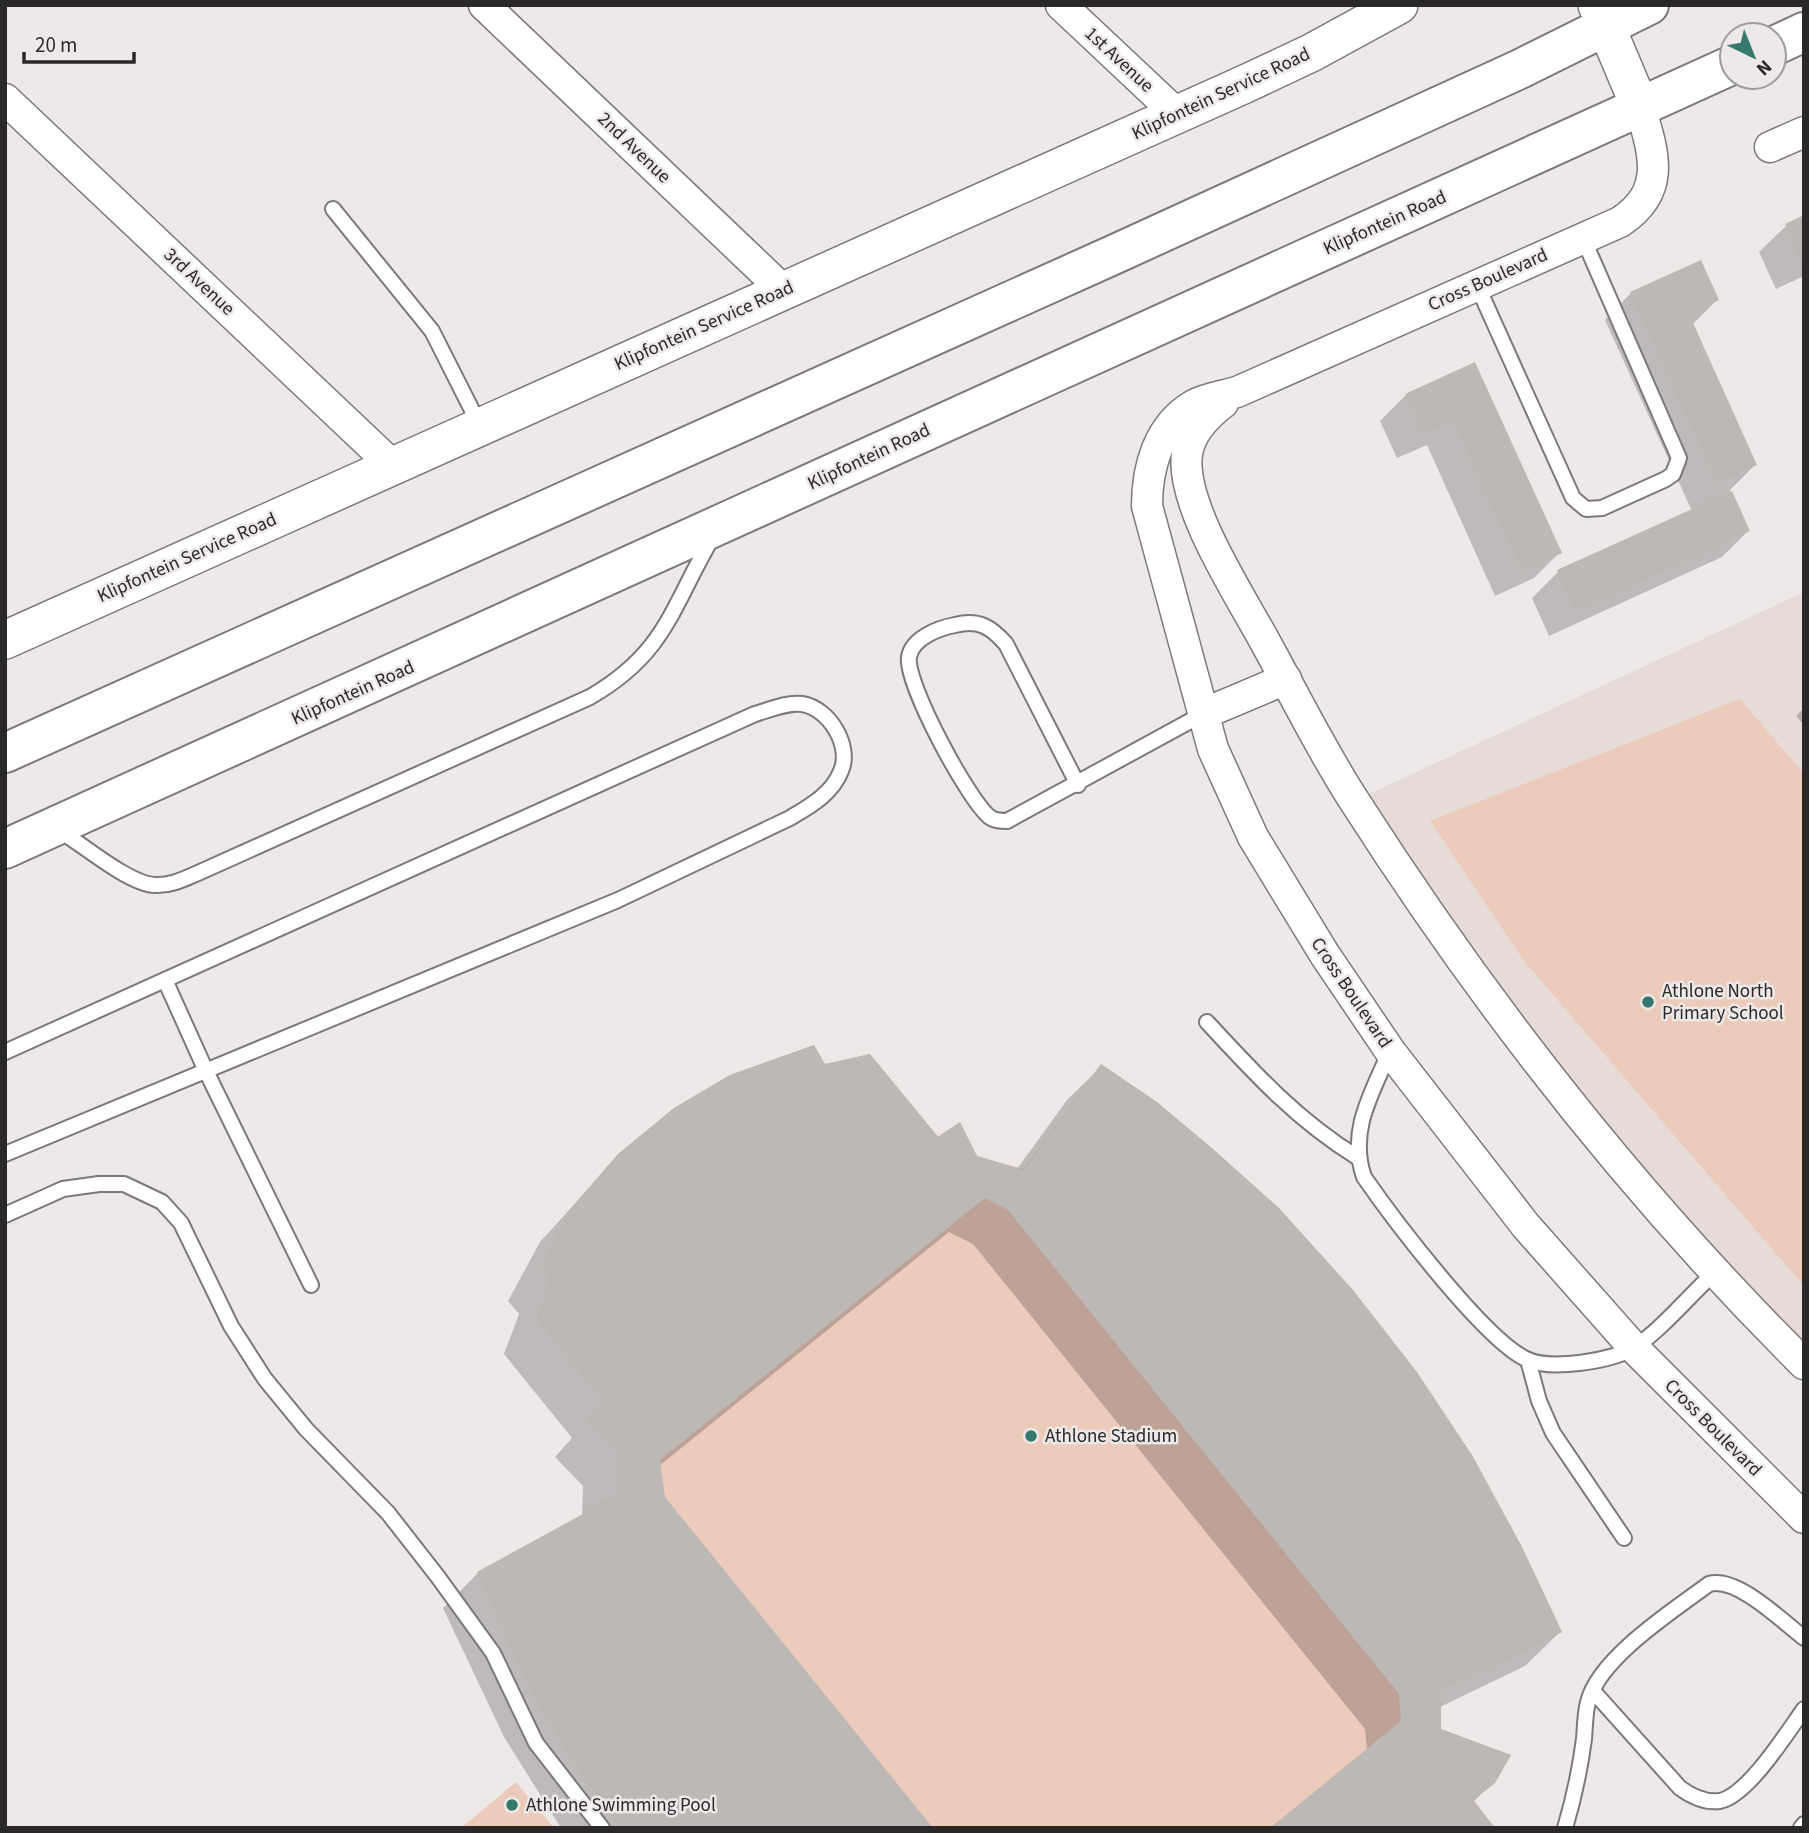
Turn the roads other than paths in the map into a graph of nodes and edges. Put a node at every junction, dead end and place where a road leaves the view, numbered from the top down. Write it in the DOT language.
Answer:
graph roads {
  1 [pos="484,5"];
  2 [pos="1061,5"];
  3 [pos="1399,5"];
  4 [pos="1649,5"];
  5 [pos="1601,16"];
  6 [pos="1804,32"];
  7 [pos="1788,39"];
  8 [pos="1718,71"];
  9 [pos="5,99"];
  10 [pos="1640,107"];
  11 [pos="1177,114"];
  12 [pos="1804,132"];
  13 [pos="1770,147"];
  14 [pos="333,209"];
  15 [pos="1583,238"];
  16 [pos="1477,285"];
  17 [pos="783,290"];
  18 [pos="1237,392"];
  19 [pos="480,426"];
  20 [pos="392,465"];
  21 [pos="718,528"];
  22 [pos="5,640"];
  23 [pos="1286,679"];
  24 [pos="1203,714"];
  25 [pos="5,753"];
  26 [pos="1078,785"];
  27 [pos="54,827"];
  28 [pos="5,849"];
  29 [pos="165,980"];
  30 [pos="1207,1022"];
  31 [pos="1390,1051"];
  32 [pos="5,1052"];
  33 [pos="206,1071"];
  34 [pos="5,1154"];
  35 [pos="1357,1157"];
  36 [pos="5,1215"];
  37 [pos="1716,1271"];
  38 [pos="311,1285"];
  39 [pos="1634,1348"];
  40 [pos="1528,1360"];
  41 [pos="1804,1364"];
  42 [pos="1804,1518"];
  43 [pos="1624,1538"];
  44 [pos="1804,1638"];
  45 [pos="1593,1691"];
  46 [pos="1804,1709"];
  47 [pos="602,1828"];
  48 [pos="1565,1828"];
  1 -- 17 [label="street, 2nd Avenue"];
  2 -- 11 [label="street, 1st Avenue"];
  3 -- 11 [label="street, Klipfontein Service Road"];
  4 -- 5 [label="main road"];
  5 -- 10 [label="street"];
  5 -- 25 [label="main road"];
  6 -- 7 [label="main road"];
  8 -- 10 [label="main road, Klipfontein Road"];
  9 -- 20 [label="street, 3rd Avenue"];
  10 -- 15 [label="street, Cross Boulevard"];
  10 -- 21 [label="main road, Klipfontein Road"];
  11 -- 17 [label="street, Klipfontein Service Road"];
  12 -- 13 [label="street"];
  14 -- 19 [label="lane"];
  15 -- 16 [label="street, Cross Boulevard"];
  15 -- 16 [label="lane"];
  16 -- 18 [label="street, Cross Boulevard"];
  17 -- 19 [label="street, Klipfontein Service Road"];
  18 -- 23 [label="street, Cross Boulevard"];
  18 -- 24 [label="street, Cross Boulevard"];
  19 -- 20 [label="street, Klipfontein Service Road"];
  20 -- 22 [label="street, Klipfontein Service Road"];
  21 -- 27 [label="main road, Klipfontein Road"];
  21 -- 27 [label="lane"];
  23 -- 24 [label="street"];
  23 -- 37 [label="street, Cross Boulevard"];
  24 -- 26 [label="lane"];
  24 -- 31 [label="street, Cross Boulevard"];
  26 -- 26 [label="lane"];
  27 -- 28 [label="main road, Klipfontein Road"];
  29 -- 32 [label="lane"];
  29 -- 33 [label="lane"];
  29 -- 33 [label="lane"];
  30 -- 35 [label="lane"];
  31 -- 35 [label="lane"];
  31 -- 39 [label="street, Cross Boulevard"];
  33 -- 34 [label="lane"];
  33 -- 38 [label="lane"];
  35 -- 40 [label="lane"];
  36 -- 47 [label="lane"];
  37 -- 39 [label="lane"];
  37 -- 41 [label="street, Cross Boulevard"];
  39 -- 40 [label="lane"];
  39 -- 42 [label="street, Cross Boulevard"];
  40 -- 43 [label="lane"];
  44 -- 45 [label="lane"];
  45 -- 46 [label="lane"];
  45 -- 48 [label="lane"];
}
